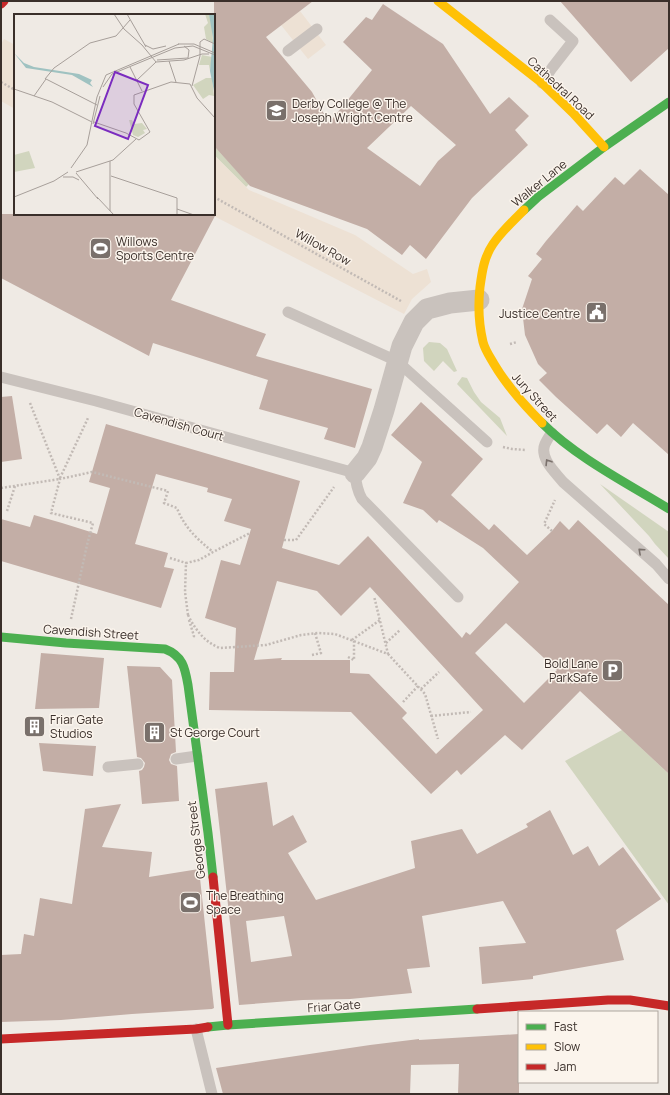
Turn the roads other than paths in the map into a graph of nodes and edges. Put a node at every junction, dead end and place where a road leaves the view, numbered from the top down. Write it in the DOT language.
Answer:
graph roads {
  1 [pos="4,1"];
  2 [pos="438,1"];
  3 [pos="1,4"];
  4 [pos="550,20"];
  5 [pos="317,29"];
  6 [pos="288,51"];
  7 [pos="542,83"];
  8 [pos="669,102"];
  9 [pos="604,147"];
  10 [pos="494,244"];
  11 [pos="479,300"];
  12 [pos="288,312"];
  13 [pos="398,362"];
  14 [pos="1,377"];
  15 [pos="552,433"];
  16 [pos="487,442"];
  17 [pos="351,472"];
  18 [pos="669,509"];
  19 [pos="669,579"];
  20 [pos="458,597"];
  21 [pos="1,637"];
  22 [pos="177,655"];
  23 [pos="197,756"];
  24 [pos="176,759"];
  25 [pos="138,764"];
  26 [pos="108,767"];
  27 [pos="669,1006"];
  28 [pos="228,1025"];
  29 [pos="196,1029"];
  30 [pos="1,1039"];
  31 [pos="212,1094"];
  1 -- 3 [label="street"];
  2 -- 7 [label="street, Cathedral Road"];
  4 -- 7 [label="lane"];
  5 -- 6 [label="lane"];
  7 -- 9 [label="street, Cathedral Road"];
  8 -- 9 [label="street"];
  9 -- 10 [label="street, Walker Lane"];
  10 -- 11 [label="street, Jury Street"];
  11 -- 13 [label="street"];
  11 -- 15 [label="street, Jury Street"];
  12 -- 13 [label="lane"];
  13 -- 16 [label="lane"];
  13 -- 17 [label="street"];
  14 -- 17 [label="lane, Cavendish Court"];
  15 -- 18 [label="street, Jury Street"];
  19 -- 15 [label="lane, one-way"];
  17 -- 20 [label="lane"];
  21 -- 22 [label="street, Cavendish Street"];
  22 -- 23 [label="street, George Street"];
  23 -- 24 [label="lane"];
  23 -- 28 [label="street, George Street"];
  25 -- 26 [label="lane"];
  27 -- 28 [label="street, Friar Gate"];
  28 -- 29 [label="street, Friar Gate"];
  29 -- 30 [label="street, Friar Gate"];
  29 -- 31 [label="lane"];
}
